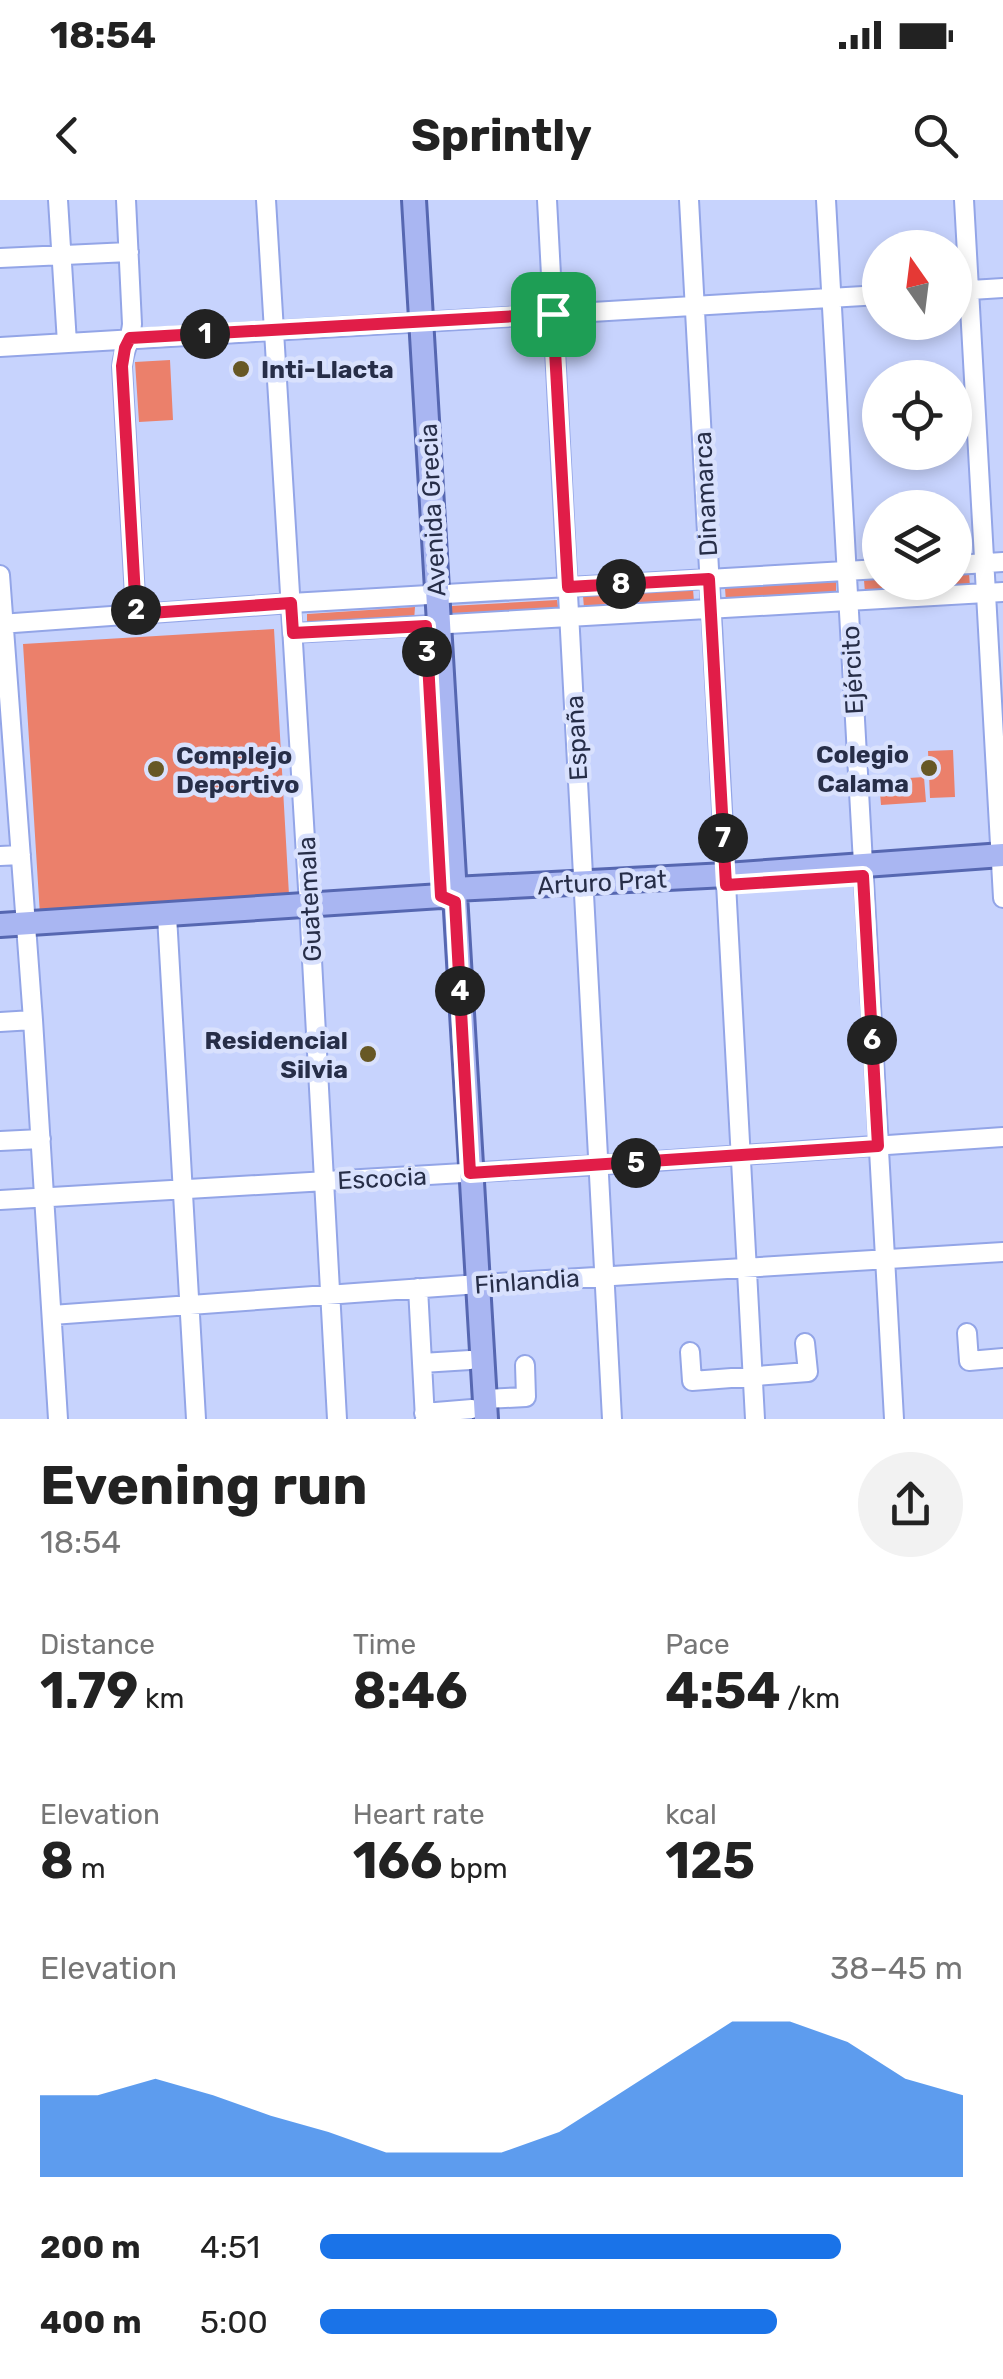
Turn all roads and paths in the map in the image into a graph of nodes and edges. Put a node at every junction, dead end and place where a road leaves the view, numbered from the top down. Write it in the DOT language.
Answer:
graph roads {
  1 [pos="58,200"];
  2 [pos="126,200"];
  3 [pos="266,200"];
  4 [pos="402,200"];
  5 [pos="414,200"];
  6 [pos="547,200"];
  7 [pos="688,200"];
  8 [pos="826,200"];
  9 [pos="964,200"];
  10 [pos="963,230"];
  11 [pos="129,252"];
  12 [pos="61,255"];
  13 [pos="0,258"];
  14 [pos="1003,288"];
  15 [pos="972,290"];
  16 [pos="862,296"];
  17 [pos="832,298"];
  18 [pos="694,306"];
  19 [pos="553,314"];
  20 [pos="415,321"];
  21 [pos="274,330"];
  22 [pos="130,338"];
  23 [pos="968,340"];
  24 [pos="67,343"];
  25 [pos="0,347"];
  26 [pos="994,563"];
  27 [pos="862,570"];
  28 [pos="846,571"];
  29 [pos="0,575"];
  30 [pos="709,579"];
  31 [pos="568,587"];
  32 [pos="994,593"];
  33 [pos="430,595"];
  34 [pos="848,601"];
  35 [pos="291,603"];
  36 [pos="711,609"];
  37 [pos="136,614"];
  38 [pos="569,617"];
  39 [pos="2,624"];
  40 [pos="432,626"];
  41 [pos="293,633"];
  42 [pos="6,731"];
  43 [pos="8,794"];
  44 [pos="21,855"];
  45 [pos="0,856"];
  46 [pos="1002,862"];
  47 [pos="863,871"];
  48 [pos="726,880"];
  49 [pos="584,889"];
  50 [pos="450,896"];
  51 [pos="1003,898"];
  52 [pos="310,905"];
  53 [pos="167,916"];
  54 [pos="26,923"];
  55 [pos="0,925"];
  56 [pos="34,1020"];
  57 [pos="0,1022"];
  58 [pos="41,1138"];
  59 [pos="1003,1138"];
  60 [pos="0,1141"];
  61 [pos="878,1146"];
  62 [pos="741,1156"];
  63 [pos="599,1165"];
  64 [pos="464,1173"];
  65 [pos="324,1181"];
  66 [pos="183,1189"];
  67 [pos="45,1198"];
  68 [pos="0,1200"];
  69 [pos="1003,1252"];
  70 [pos="884,1259"];
  71 [pos="747,1267"];
  72 [pos="605,1276"];
  73 [pos="471,1285"];
  74 [pos="418,1288"];
  75 [pos="330,1295"];
  76 [pos="190,1305"];
  77 [pos="52,1315"];
  78 [pos="967,1333"];
  79 [pos="805,1343"];
  80 [pos="690,1352"];
  81 [pos="1003,1358"];
  82 [pos="470,1360"];
  83 [pos="422,1363"];
  84 [pos="525,1365"];
  85 [pos="753,1376"];
  86 [pos="479,1412"];
  87 [pos="424,1416"];
  88 [pos="58,1419"];
  89 [pos="196,1419"];
  90 [pos="337,1419"];
  91 [pos="612,1419"];
  92 [pos="756,1419"];
  93 [pos="894,1419"];
  1 -- 12 [label="street"];
  2 -- 11 [label="street"];
  3 -- 21 [label="street, Guatemala"];
  4 -- 20 [label="main road, Avenida Grecia"];
  5 -- 20 [label="main road, Avenida Grecia"];
  6 -- 19 [label="street, España"];
  7 -- 18 [label="street, Dinamarca"];
  8 -- 17 [label="street, Ejército"];
  9 -- 10 [label="street"];
  11 -- 12 [label="street"];
  11 -- 22 [label="street"];
  12 -- 13 [label="street"];
  12 -- 24 [label="street"];
  14 -- 15 [label="street"];
  16 -- 17 [label="street"];
  17 -- 18 [label="street"];
  17 -- 28 [label="street, Ejército"];
  18 -- 19 [label="street"];
  18 -- 30 [label="street, Dinamarca"];
  19 -- 20 [label="street"];
  19 -- 31 [label="street, España"];
  20 -- 21 [label="street"];
  20 -- 33 [label="main road, Avenida Grecia"];
  21 -- 22 [label="street"];
  21 -- 35 [label="street, Guatemala"];
  22 -- 24 [label="street"];
  22 -- 37 [label="street"];
  23 -- 26 [label="street"];
  24 -- 25 [label="street"];
  26 -- 32 [label="street"];
  27 -- 28 [label="street"];
  28 -- 30 [label="street"];
  28 -- 34 [label="street, Ejército"];
  29 -- 39 [label="street"];
  30 -- 31 [label="street"];
  30 -- 36 [label="street, Dinamarca"];
  31 -- 33 [label="street"];
  31 -- 38 [label="street, España"];
  32 -- 34 [label="street"];
  32 -- 46 [label="street"];
  33 -- 35 [label="street"];
  33 -- 40 [label="main road, Avenida Grecia"];
  34 -- 36 [label="street"];
  34 -- 47 [label="street, Ejército"];
  35 -- 37 [label="street"];
  35 -- 41 [label="street, Guatemala"];
  36 -- 38 [label="street"];
  36 -- 48 [label="street, Dinamarca"];
  37 -- 39 [label="street"];
  38 -- 40 [label="street"];
  38 -- 49 [label="street, España"];
  39 -- 42 [label="street"];
  40 -- 41 [label="street"];
  40 -- 50 [label="main road, Avenida Grecia"];
  41 -- 52 [label="street, Guatemala"];
  42 -- 43 [label="street"];
  43 -- 44 [label="street"];
  44 -- 45 [label="street"];
  44 -- 54 [label="street"];
  46 -- 47 [label="main road, Arturo Prat"];
  46 -- 51 [label="street"];
  47 -- 48 [label="main road, Arturo Prat"];
  47 -- 61 [label="street, Ejército"];
  48 -- 49 [label="main road, Arturo Prat"];
  48 -- 62 [label="street, Dinamarca"];
  49 -- 50 [label="main road, Arturo Prat"];
  49 -- 63 [label="street, España"];
  50 -- 52 [label="main road, Arturo Prat"];
  50 -- 64 [label="main road, Avenida Grecia"];
  52 -- 53 [label="main road, Arturo Prat"];
  52 -- 65 [label="street, Guatemala"];
  53 -- 54 [label="main road, Arturo Prat"];
  53 -- 66 [label="street"];
  54 -- 55 [label="main road, Arturo Prat"];
  54 -- 56 [label="street"];
  56 -- 57 [label="street"];
  56 -- 58 [label="street"];
  58 -- 60 [label="street"];
  58 -- 67 [label="street"];
  59 -- 61 [label="street, Escocia"];
  61 -- 62 [label="street, Escocia"];
  61 -- 70 [label="street, Ejército"];
  62 -- 63 [label="street, Escocia"];
  62 -- 71 [label="street, Dinamarca"];
  63 -- 64 [label="street, Escocia"];
  63 -- 72 [label="street, España"];
  64 -- 65 [label="street, Escocia"];
  64 -- 73 [label="main road, Avenida Grecia"];
  65 -- 66 [label="street, Escocia"];
  65 -- 75 [label="street, Guatemala"];
  66 -- 67 [label="street, Escocia"];
  66 -- 76 [label="street"];
  67 -- 68 [label="street, Escocia"];
  67 -- 77 [label="street"];
  69 -- 70 [label="street, Finlandia"];
  70 -- 71 [label="street, Finlandia"];
  70 -- 93 [label="street, Ejército"];
  71 -- 72 [label="street, Finlandia"];
  71 -- 85 [label="street, Dinamarca"];
  72 -- 73 [label="street, Finlandia"];
  72 -- 91 [label="street, España"];
  73 -- 74 [label="street, Finlandia"];
  73 -- 82 [label="main road, Avenida Grecia"];
  73 -- 86 [label="main road, Avenida Grecia"];
  74 -- 75 [label="street, Finlandia"];
  74 -- 83 [label="street"];
  75 -- 76 [label="street, Finlandia"];
  75 -- 90 [label="street, Guatemala"];
  76 -- 77 [label="street, Finlandia"];
  76 -- 89 [label="street"];
  77 -- 88 [label="street"];
  78 -- 81 [label="street"];
  79 -- 85 [label="street"];
  80 -- 85 [label="street"];
  82 -- 83 [label="street"];
  82 -- 86 [label="main road, Avenida Grecia"];
  83 -- 87 [label="street"];
  84 -- 86 [label="street"];
  85 -- 92 [label="street, Dinamarca"];
  86 -- 87 [label="street"];
}
